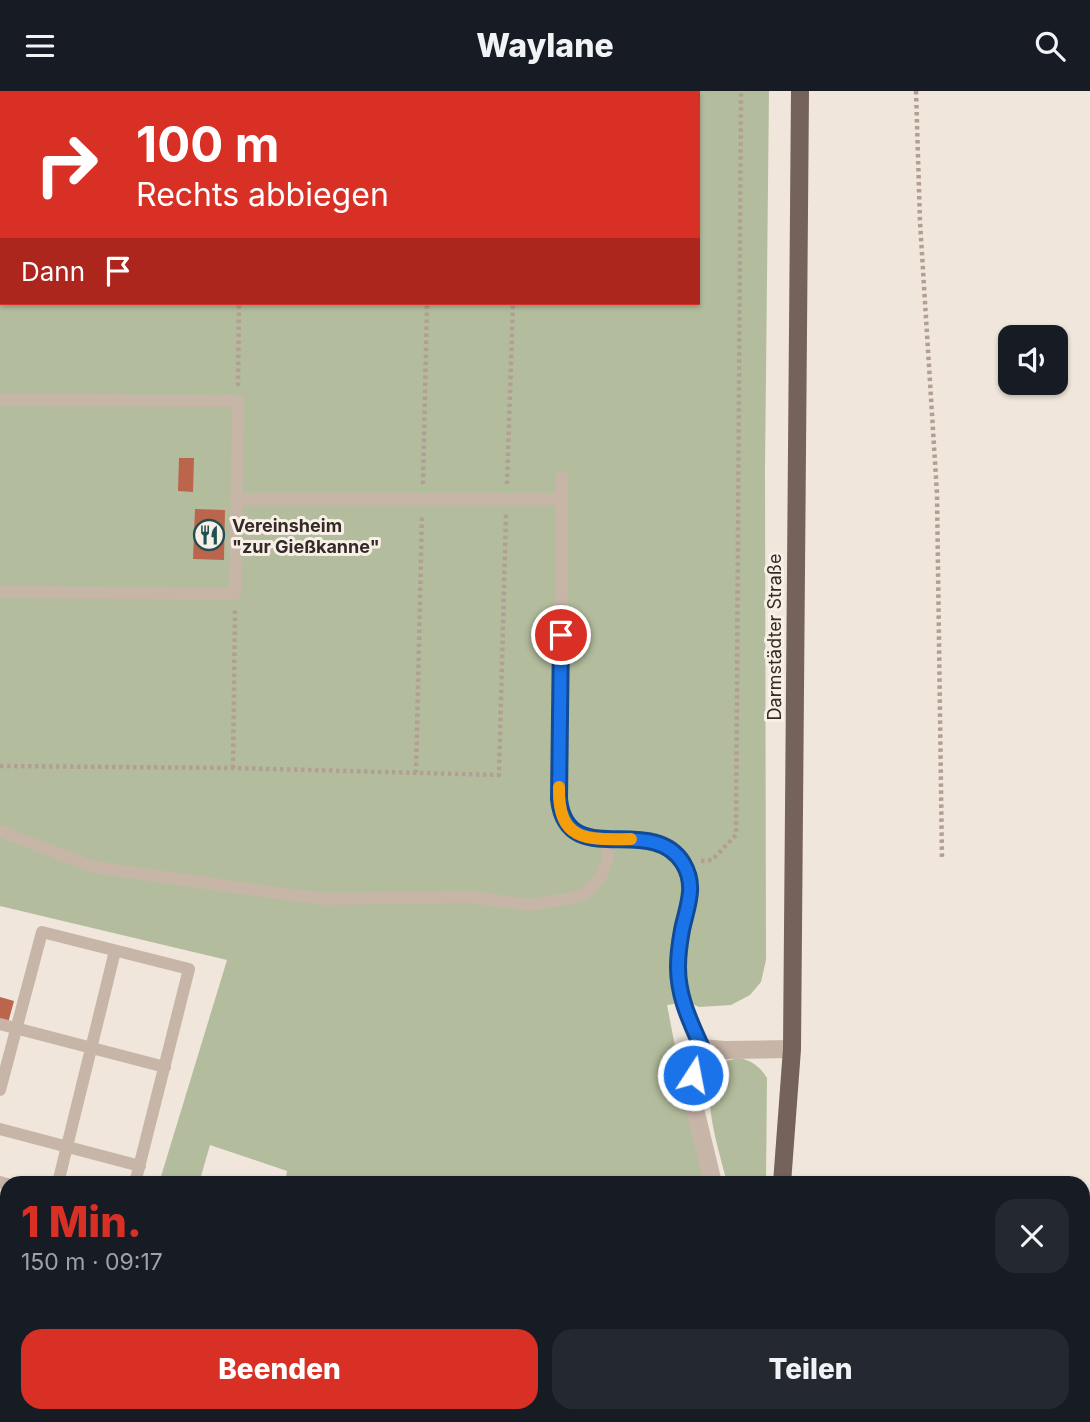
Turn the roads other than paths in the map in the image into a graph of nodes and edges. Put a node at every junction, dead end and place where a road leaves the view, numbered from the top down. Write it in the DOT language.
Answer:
graph roads {
  1 [pos="800,91"];
  2 [pos="0,400"];
  3 [pos="562,477"];
  4 [pos="237,499"];
  5 [pos="562,499"];
  6 [pos="0,592"];
  7 [pos="0,831"];
  8 [pos="609,839"];
  9 [pos="115,951"];
  10 [pos="0,1024"];
  11 [pos="16,1028"];
  12 [pos="92,1047"];
  13 [pos="702,1048"];
  14 [pos="792,1049"];
  15 [pos="165,1066"];
  16 [pos="0,1090"];
  17 [pos="0,1129"];
  18 [pos="67,1147"];
  19 [pos="140,1166"];
  20 [pos="60,1176"];
  21 [pos="137,1176"];
  22 [pos="711,1176"];
  23 [pos="783,1176"];
  1 -- 14 [label="main road, Darmstädter Straße"];
  2 -- 4 [label="lane"];
  3 -- 5 [label="lane"];
  4 -- 5 [label="lane"];
  4 -- 6 [label="lane"];
  5 -- 8 [label="lane"];
  7 -- 8 [label="lane"];
  8 -- 13 [label="lane"];
  9 -- 11 [label="lane"];
  9 -- 12 [label="lane"];
  9 -- 15 [label="lane"];
  10 -- 11 [label="lane"];
  11 -- 12 [label="lane"];
  11 -- 16 [label="lane"];
  12 -- 15 [label="lane"];
  12 -- 18 [label="lane"];
  13 -- 14 [label="street"];
  13 -- 22 [label="street"];
  14 -- 23 [label="main road, Darmstädter Straße"];
  15 -- 19 [label="lane"];
  17 -- 18 [label="lane"];
  18 -- 19 [label="lane"];
  18 -- 20 [label="lane"];
  19 -- 21 [label="lane"];
}
